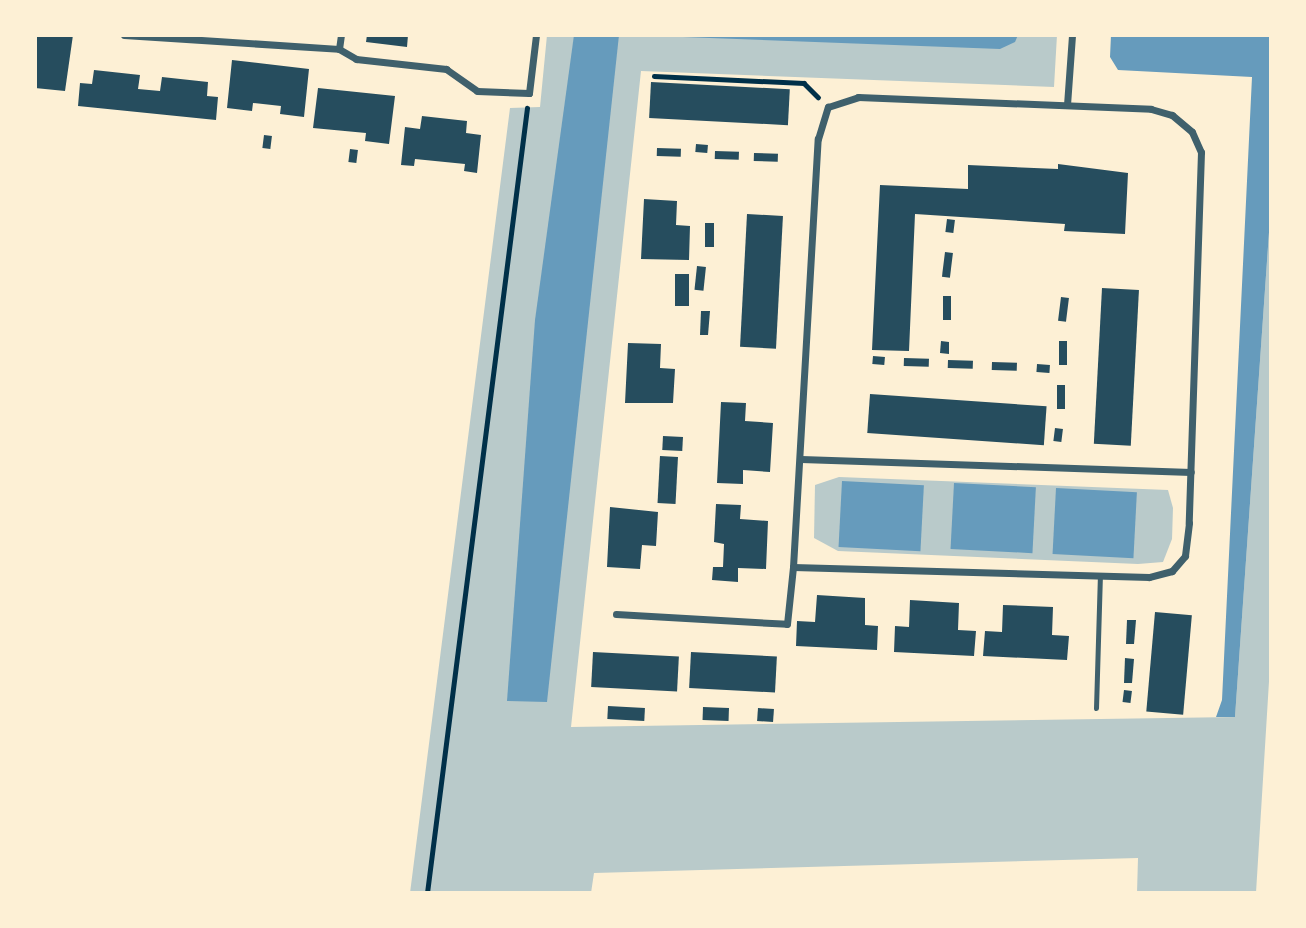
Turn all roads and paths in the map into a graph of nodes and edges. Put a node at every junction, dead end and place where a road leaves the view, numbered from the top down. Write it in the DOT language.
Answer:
graph roads {
  1 [pos="124,35"];
  2 [pos="341,35"];
  3 [pos="536,35"];
  4 [pos="1072,35"];
  5 [pos="339,49"];
  6 [pos="654,76"];
  7 [pos="528,93"];
  8 [pos="1067,105"];
  9 [pos="828,107"];
  10 [pos="801,459"];
  11 [pos="1191,472"];
  12 [pos="793,566"];
  13 [pos="1100,576"];
  14 [pos="616,614"];
  15 [pos="1096,708"];
  16 [pos="427,893"];
  1 -- 5 [label="street"];
  2 -- 5 [label="street"];
  3 -- 7 [label="street"];
  4 -- 8 [label="street"];
  5 -- 7 [label="street"];
  6 -- 9 [label="path"];
  7 -- 16 [label="path"];
  8 -- 9 [label="street"];
  8 -- 11 [label="street"];
  9 -- 10 [label="street"];
  10 -- 11 [label="street"];
  10 -- 12 [label="street"];
  11 -- 13 [label="street"];
  12 -- 13 [label="street"];
  12 -- 14 [label="street"];
  13 -- 15 [label="lane"];
}
